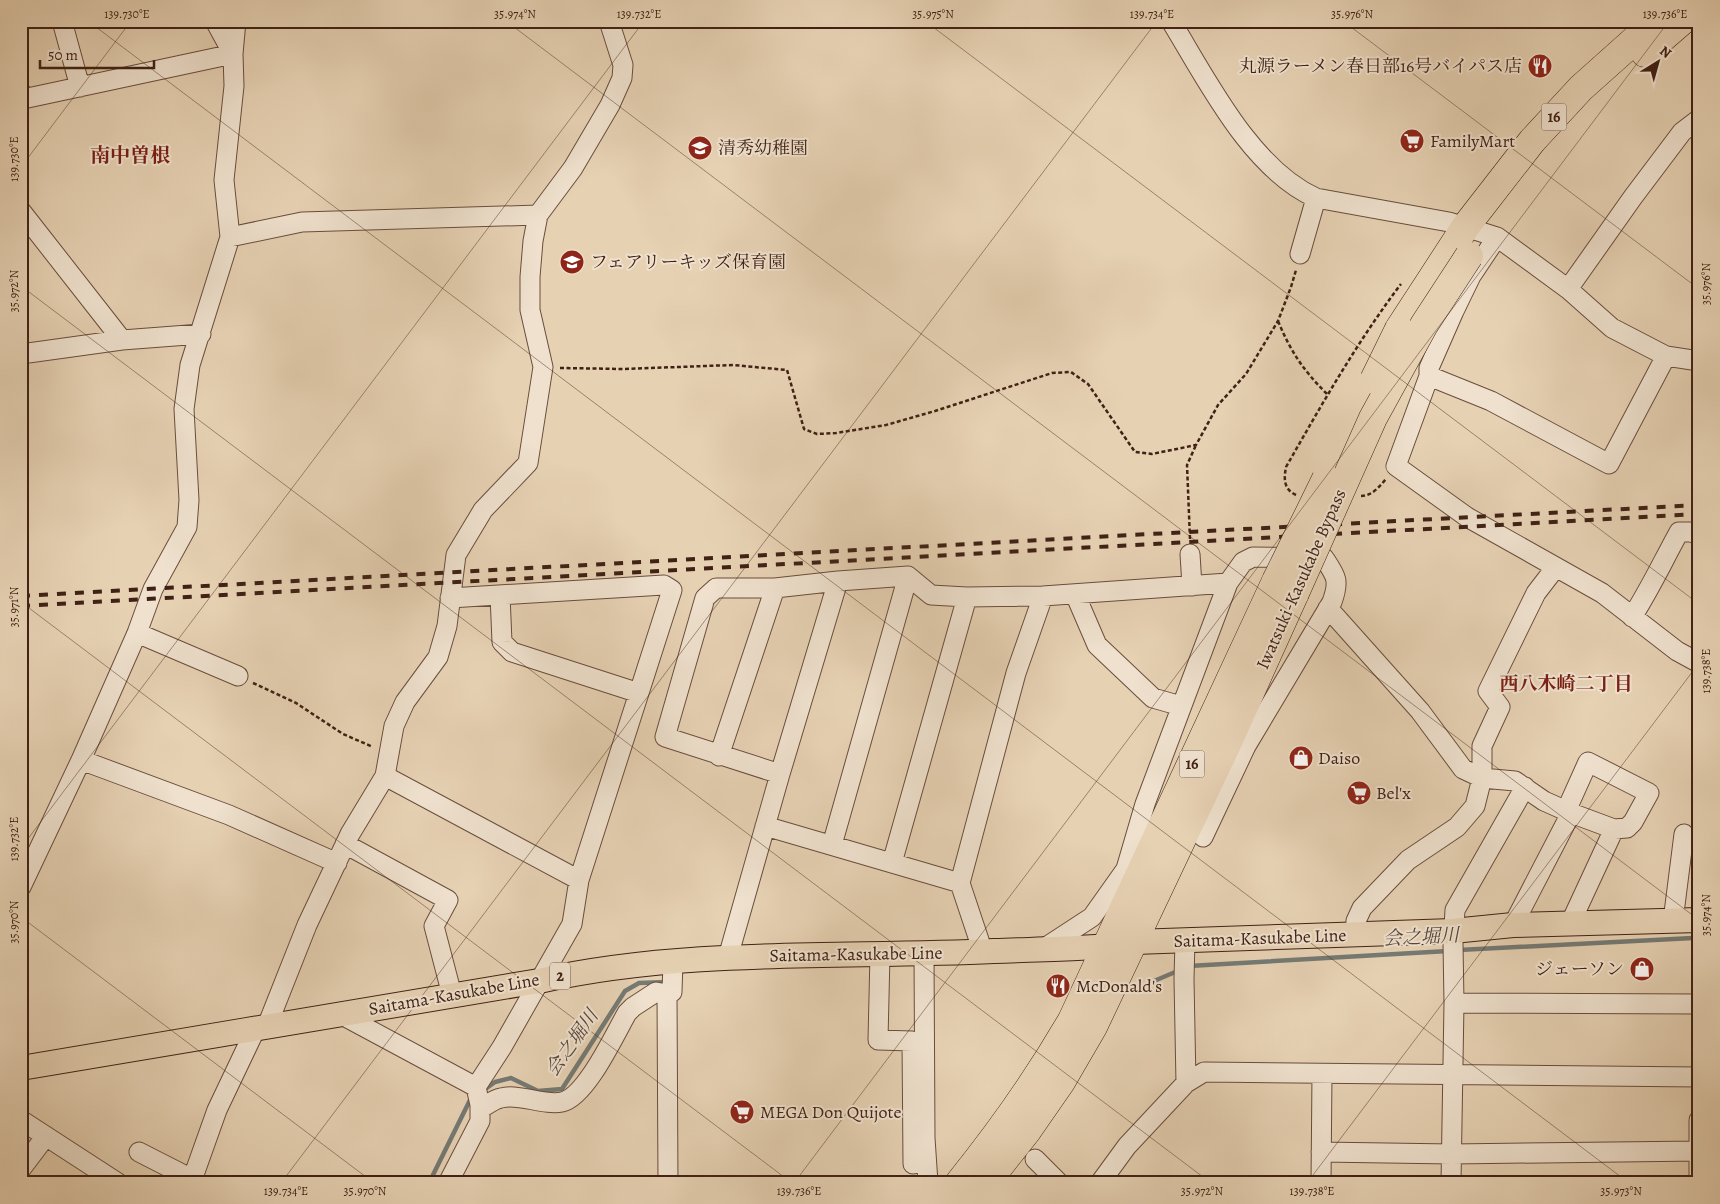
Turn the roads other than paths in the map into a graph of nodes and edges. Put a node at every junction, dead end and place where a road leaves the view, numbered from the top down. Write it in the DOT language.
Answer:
graph roads {
  1 [pos="62,21"];
  2 [pos="215,21"];
  3 [pos="236,21"];
  4 [pos="609,21"];
  5 [pos="1171,21"];
  6 [pos="1656,21"];
  7 [pos="1682,21"];
  8 [pos="233,54"];
  9 [pos="80,87"];
  10 [pos="21,92"];
  11 [pos="1699,119"];
  12 [pos="1316,198"];
  13 [pos="21,211"];
  14 [pos="538,215"];
  15 [pos="230,236"];
  16 [pos="1474,240"];
  17 [pos="1300,254"];
  18 [pos="1568,289"];
  19 [pos="201,334"];
  20 [pos="122,340"];
  21 [pos="21,354"];
  22 [pos="1666,356"];
  23 [pos="1699,361"];
  24 [pos="1429,376"];
  25 [pos="1699,535"];
  26 [pos="1190,554"];
  27 [pos="1556,567"];
  28 [pos="908,576"];
  29 [pos="838,580"];
  30 [pos="1228,583"];
  31 [pos="1192,586"];
  32 [pos="1286,587"];
  33 [pos="774,588"];
  34 [pos="1075,594"];
  35 [pos="500,595"];
  36 [pos="1043,596"];
  37 [pos="967,597"];
  38 [pos="450,598"];
  39 [pos="1328,608"];
  40 [pos="1632,616"];
  41 [pos="137,633"];
  42 [pos="1699,663"];
  43 [pos="238,676"];
  44 [pos="639,693"];
  45 [pos="1181,706"];
  46 [pos="719,756"];
  47 [pos="80,760"];
  48 [pos="780,774"];
  49 [pos="385,776"];
  50 [pos="1482,778"];
  51 [pos="1524,787"];
  52 [pos="1569,812"];
  53 [pos="765,826"];
  54 [pos="1614,829"];
  55 [pos="1684,834"];
  56 [pos="1203,837"];
  57 [pos="345,844"];
  58 [pos="832,846"];
  59 [pos="338,863"];
  60 [pos="892,863"];
  61 [pos="579,880"];
  62 [pos="960,883"];
  63 [pos="21,887"];
  64 [pos="1699,920"];
  65 [pos="1673,921"];
  66 [pos="1570,924"];
  67 [pos="1513,925"];
  68 [pos="1355,935"];
  69 [pos="1134,942"];
  70 [pos="1453,943"];
  71 [pos="1106,947"];
  72 [pos="1044,949"];
  73 [pos="1185,949"];
  74 [pos="983,952"];
  75 [pos="924,954"];
  76 [pos="728,956"];
  77 [pos="673,962"];
  78 [pos="880,965"];
  79 [pos="539,981"];
  80 [pos="667,994"];
  81 [pos="452,995"];
  82 [pos="1454,1003"];
  83 [pos="1699,1004"];
  84 [pos="340,1014"];
  85 [pos="262,1027"];
  86 [pos="21,1068"];
  87 [pos="1322,1074"];
  88 [pos="1453,1074"];
  89 [pos="1699,1077"];
  90 [pos="1186,1083"];
  91 [pos="478,1096"];
  92 [pos="21,1120"];
  93 [pos="1699,1120"];
  94 [pos="46,1136"];
  95 [pos="919,1139"];
  96 [pos="1699,1151"];
  97 [pos="140,1152"];
  98 [pos="1321,1152"];
  99 [pos="1452,1154"];
  100 [pos="1035,1159"];
  101 [pos="913,1164"];
  102 [pos="21,1169"];
  103 [pos="1052,1180"];
  104 [pos="191,1181"];
  105 [pos="118,1183"];
  106 [pos="448,1183"];
  107 [pos="668,1183"];
  108 [pos="928,1183"];
  109 [pos="959,1183"];
  110 [pos="986,1183"];
  111 [pos="1100,1183"];
  112 [pos="1320,1183"];
  113 [pos="1451,1183"];
  114 [pos="1698,1183"];
  1 -- 9 [label="street"];
  2 -- 8 [label="street"];
  3 -- 8 [label="street"];
  4 -- 14 [label="street"];
  5 -- 12 [label="street"];
  6 -- 16 [label="highway, Iwatsuki-Kasukabe Bypass / 16"];
  7 -- 16 [label="highway, Iwatsuki-Kasukabe Bypass / 16"];
  8 -- 9 [label="street"];
  8 -- 15 [label="street"];
  9 -- 10 [label="street"];
  11 -- 18 [label="street"];
  12 -- 16 [label="street"];
  12 -- 17 [label="street"];
  13 -- 20 [label="street"];
  14 -- 15 [label="street"];
  14 -- 38 [label="street"];
  15 -- 19 [label="street"];
  16 -- 18 [label="street"];
  16 -- 24 [label="street"];
  16 -- 32 [label="highway, Iwatsuki-Kasukabe Bypass / 16, bridge"];
  18 -- 22 [label="street"];
  19 -- 20 [label="street"];
  19 -- 41 [label="street"];
  20 -- 21 [label="street"];
  22 -- 23 [label="street"];
  22 -- 24 [label="street"];
  24 -- 27 [label="street"];
  25 -- 40 [label="street"];
  26 -- 31 [label="street"];
  27 -- 40 [label="street"];
  27 -- 50 [label="street"];
  28 -- 29 [label="street"];
  28 -- 37 [label="street"];
  28 -- 58 [label="street"];
  29 -- 33 [label="street"];
  29 -- 48 [label="street"];
  30 -- 31 [label="street"];
  30 -- 39 [label="street"];
  30 -- 45 [label="street"];
  31 -- 34 [label="street"];
  32 -- 69 [label="highway, Iwatsuki-Kasukabe Bypass / 16"];
  32 -- 71 [label="highway, Iwatsuki-Kasukabe Bypass / 16"];
  33 -- 46 [label="street"];
  33 -- 46 [label="street"];
  34 -- 36 [label="street"];
  34 -- 45 [label="street"];
  35 -- 38 [label="street"];
  35 -- 44 [label="street"];
  35 -- 44 [label="street"];
  36 -- 37 [label="street"];
  36 -- 62 [label="street"];
  37 -- 60 [label="street"];
  38 -- 49 [label="street"];
  39 -- 50 [label="street"];
  39 -- 56 [label="street"];
  40 -- 42 [label="street"];
  41 -- 43 [label="street"];
  41 -- 47 [label="street"];
  44 -- 61 [label="street"];
  45 -- 72 [label="street"];
  46 -- 48 [label="street"];
  47 -- 59 [label="street"];
  47 -- 63 [label="street"];
  48 -- 53 [label="street"];
  49 -- 57 [label="street"];
  49 -- 61 [label="street"];
  50 -- 51 [label="street"];
  50 -- 68 [label="street"];
  51 -- 52 [label="street"];
  51 -- 70 [label="street"];
  52 -- 54 [label="street"];
  52 -- 54 [label="street"];
  52 -- 67 [label="street"];
  53 -- 58 [label="street"];
  53 -- 76 [label="street"];
  54 -- 66 [label="street"];
  55 -- 65 [label="street"];
  57 -- 59 [label="street"];
  57 -- 81 [label="street"];
  58 -- 60 [label="street"];
  59 -- 85 [label="street"];
  60 -- 62 [label="street"];
  61 -- 79 [label="street"];
  62 -- 74 [label="street"];
  64 -- 65 [label="main road, Saitama-Kasukabe Line / 2"];
  65 -- 66 [label="main road, Saitama-Kasukabe Line / 2"];
  66 -- 67 [label="main road, Saitama-Kasukabe Line / 2"];
  67 -- 70 [label="main road, Saitama-Kasukabe Line / 2"];
  68 -- 70 [label="main road, Saitama-Kasukabe Line / 2"];
  68 -- 73 [label="main road, Saitama-Kasukabe Line / 2"];
  69 -- 71 [label="main road, Saitama-Kasukabe Line / 2"];
  69 -- 73 [label="main road, Saitama-Kasukabe Line / 2"];
  69 -- 110 [label="highway, Iwatsuki-Kasukabe Bypass / 16"];
  70 -- 82 [label="street"];
  71 -- 72 [label="main road, Saitama-Kasukabe Line / 2"];
  71 -- 109 [label="highway, Iwatsuki-Kasukabe Bypass / 16"];
  72 -- 74 [label="main road, Saitama-Kasukabe Line / 2"];
  73 -- 90 [label="street"];
  74 -- 75 [label="main road, Saitama-Kasukabe Line / 2"];
  75 -- 78 [label="main road, Saitama-Kasukabe Line / 2"];
  75 -- 95 [label="street"];
  76 -- 77 [label="main road, Saitama-Kasukabe Line / 2"];
  76 -- 78 [label="main road, Saitama-Kasukabe Line / 2"];
  77 -- 79 [label="main road, Saitama-Kasukabe Line / 2"];
  77 -- 80 [label="street"];
  78 -- 95 [label="street"];
  79 -- 81 [label="main road, Saitama-Kasukabe Line / 2"];
  79 -- 91 [label="street"];
  80 -- 91 [label="street"];
  80 -- 107 [label="street"];
  81 -- 84 [label="main road, Saitama-Kasukabe Line / 2"];
  82 -- 83 [label="street"];
  82 -- 88 [label="street"];
  84 -- 85 [label="main road, Saitama-Kasukabe Line / 2"];
  84 -- 91 [label="street"];
  85 -- 86 [label="main road, Saitama-Kasukabe Line / 2"];
  85 -- 104 [label="street"];
  87 -- 88 [label="street"];
  87 -- 90 [label="street"];
  87 -- 98 [label="street"];
  88 -- 89 [label="street"];
  88 -- 99 [label="street"];
  90 -- 111 [label="street"];
  91 -- 106 [label="street"];
  92 -- 94 [label="street"];
  93 -- 96 [label="street"];
  94 -- 102 [label="street"];
  94 -- 105 [label="street"];
  95 -- 101 [label="street"];
  95 -- 108 [label="street"];
  96 -- 99 [label="street"];
  96 -- 114 [label="street"];
  97 -- 104 [label="street"];
  98 -- 99 [label="street"];
  98 -- 112 [label="street"];
  99 -- 113 [label="street"];
  100 -- 103 [label="street"];
}
